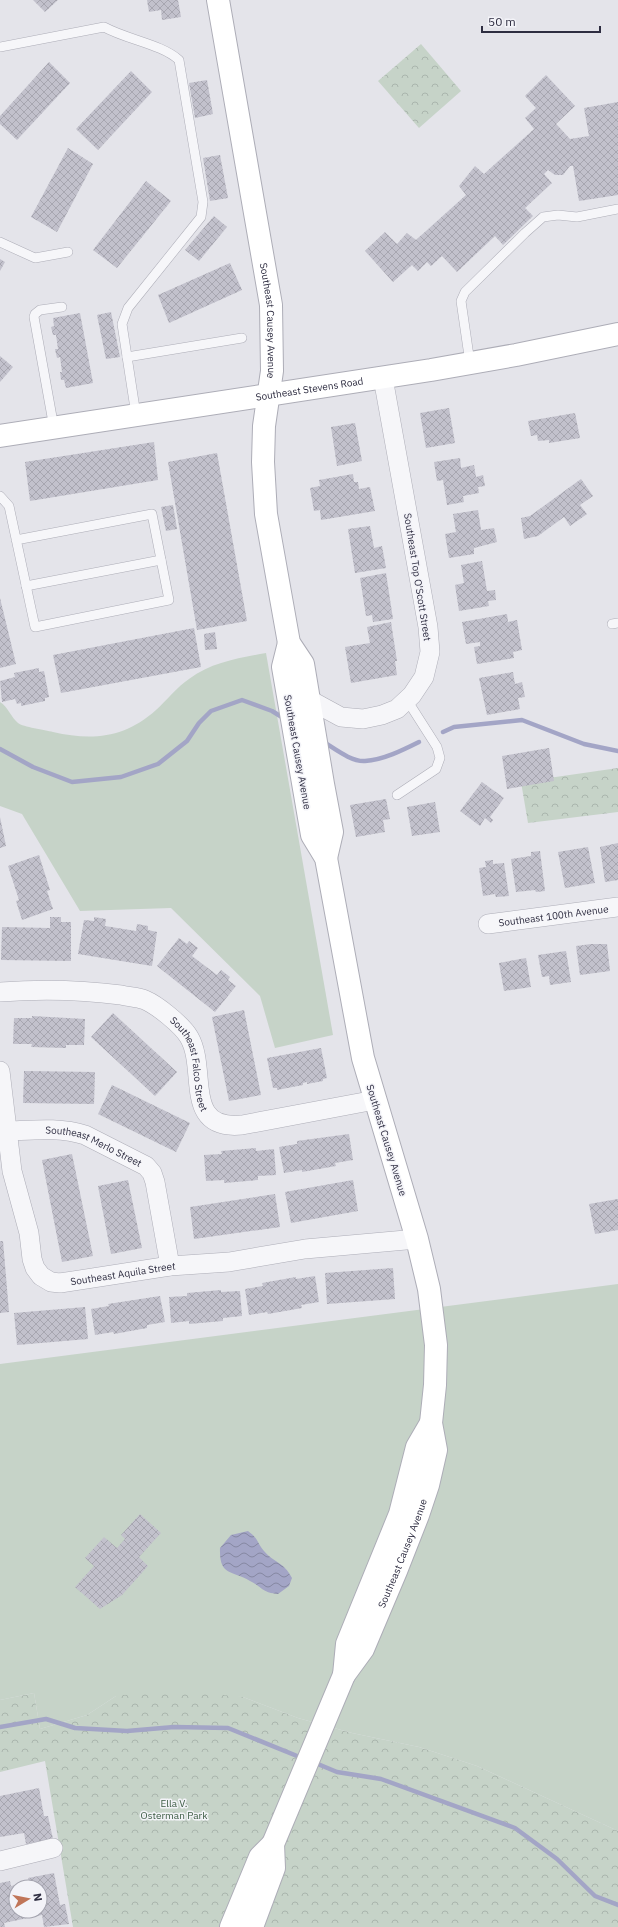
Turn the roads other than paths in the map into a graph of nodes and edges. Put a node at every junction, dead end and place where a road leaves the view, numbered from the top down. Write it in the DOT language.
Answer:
graph roads {
  1 [pos="218,0"];
  2 [pos="0,47"];
  3 [pos="618,210"];
  4 [pos="0,242"];
  5 [pos="68,252"];
  6 [pos="62,307"];
  7 [pos="618,334"];
  8 [pos="242,338"];
  9 [pos="127,357"];
  10 [pos="470,363"];
  11 [pos="383,378"];
  12 [pos="268,396"];
  13 [pos="136,416"];
  14 [pos="54,428"];
  15 [pos="0,436"];
  16 [pos="0,496"];
  17 [pos="16,540"];
  18 [pos="161,560"];
  19 [pos="26,586"];
  20 [pos="407,700"];
  21 [pos="303,704"];
  22 [pos="397,795"];
  23 [pos="326,858"];
  24 [pos="618,907"];
  25 [pos="488,924"];
  26 [pos="0,992"];
  27 [pos="0,1071"];
  28 [pos="375,1100"];
  29 [pos="8,1131"];
  30 [pos="417,1239"];
  31 [pos="170,1266"];
  32 [pos="274,1844"];
  33 [pos="53,1848"];
  34 [pos="0,1861"];
  35 [pos="231,1927"];
  36 [pos="252,1927"];
  1 -- 12 [label="street, Southeast Causey Avenue"];
  2 -- 9 [label="lane"];
  3 -- 10 [label="lane"];
  4 -- 5 [label="lane"];
  6 -- 14 [label="lane"];
  7 -- 10 [label="street, Southeast Stevens Road"];
  8 -- 9 [label="lane"];
  9 -- 13 [label="lane"];
  10 -- 11 [label="street, Southeast Stevens Road"];
  11 -- 12 [label="street, Southeast Stevens Road"];
  11 -- 20 [label="street, Southeast Top O'Scott Street"];
  12 -- 13 [label="street, Southeast Stevens Road"];
  12 -- 21 [label="street, Southeast Causey Avenue"];
  13 -- 14 [label="street, Southeast Stevens Road"];
  14 -- 15 [label="street, Southeast Stevens Road"];
  16 -- 17 [label="lane"];
  17 -- 18 [label="lane"];
  17 -- 19 [label="lane"];
  18 -- 19 [label="lane"];
  18 -- 19 [label="lane"];
  20 -- 21 [label="street, Southeast Top O'Scott Street"];
  20 -- 22 [label="lane"];
  21 -- 23 [label="street, Southeast Causey Avenue"];
  21 -- 23 [label="street, Southeast Causey Avenue"];
  23 -- 28 [label="street, Southeast Causey Avenue"];
  24 -- 25 [label="street, Southeast 100th Avenue"];
  26 -- 28 [label="street, Southeast Falco Street"];
  27 -- 29 [label="street, Southeast Aquila Street"];
  28 -- 30 [label="street, Southeast Causey Avenue"];
  29 -- 31 [label="street, Southeast Merlo Street"];
  29 -- 31 [label="street, Southeast Aquila Street"];
  30 -- 31 [label="street, Southeast Aquila Street"];
  30 -- 32 [label="street, Southeast Causey Avenue"];
  32 -- 35 [label="street, Southeast Causey Avenue"];
  32 -- 36 [label="street, Southeast Causey Avenue"];
  33 -- 34 [label="street"];
}
